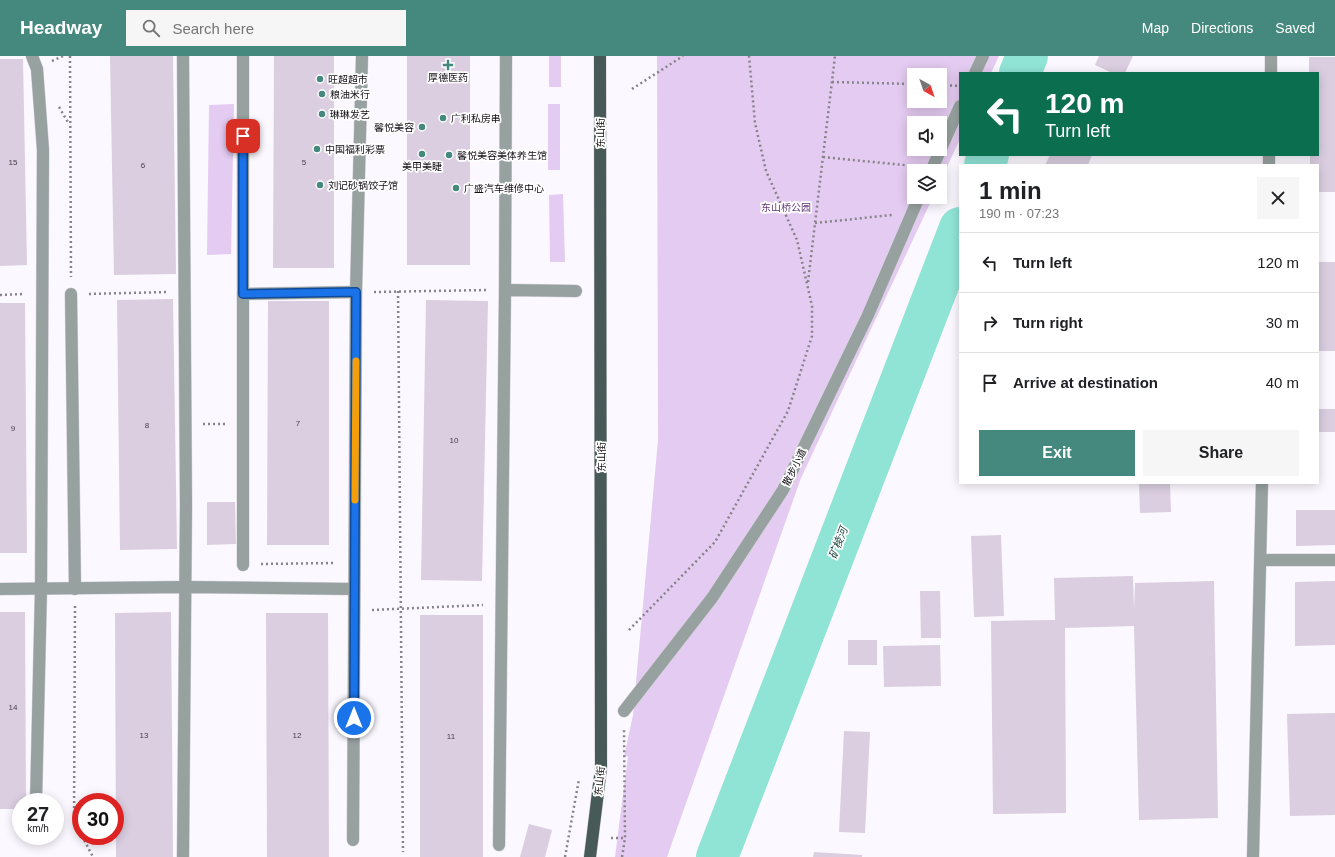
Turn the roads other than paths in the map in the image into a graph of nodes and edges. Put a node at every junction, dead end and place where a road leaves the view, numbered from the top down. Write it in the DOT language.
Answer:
graph roads {
  1 [pos="32,56"];
  2 [pos="183,56"];
  3 [pos="243,56"];
  4 [pos="362,56"];
  5 [pos="506,56"];
  6 [pos="600,56"];
  7 [pos="983,56"];
  8 [pos="1271,56"];
  9 [pos="975,72"];
  10 [pos="1271,72"];
  11 [pos="959,108"];
  12 [pos="933,164"];
  13 [pos="916,204"];
  14 [pos="505,290"];
  15 [pos="576,291"];
  16 [pos="356,292"];
  17 [pos="71,294"];
  18 [pos="243,294"];
  19 [pos="1262,484"];
  20 [pos="1261,560"];
  21 [pos="1335,560"];
  22 [pos="242,564"];
  23 [pos="185,587"];
  24 [pos="0,589"];
  25 [pos="41,589"];
  26 [pos="75,589"];
  27 [pos="354,589"];
  28 [pos="624,711"];
  29 [pos="36,793"];
  30 [pos="353,840"];
  31 [pos="499,845"];
  32 [pos="183,857"];
  33 [pos="590,857"];
  34 [pos="1254,857"];
  1 -- 25 [label="street"];
  2 -- 23 [label="street"];
  3 -- 18 [label="street"];
  4 -- 16 [label="street"];
  5 -- 14 [label="street"];
  6 -- 33 [label="main road, 东山街"];
  7 -- 9 [label="street"];
  8 -- 10 [label="street"];
  11 -- 12 [label="street"];
  13 -- 28 [label="street, 散步小道"];
  14 -- 15 [label="street"];
  14 -- 31 [label="street"];
  16 -- 18 [label="street"];
  16 -- 27 [label="street"];
  17 -- 26 [label="street"];
  18 -- 22 [label="street"];
  19 -- 20 [label="street"];
  20 -- 21 [label="street"];
  20 -- 34 [label="street"];
  23 -- 26 [label="street"];
  23 -- 27 [label="street"];
  23 -- 32 [label="street"];
  24 -- 25 [label="street"];
  25 -- 26 [label="street"];
  25 -- 29 [label="street"];
  27 -- 30 [label="street"];
}
